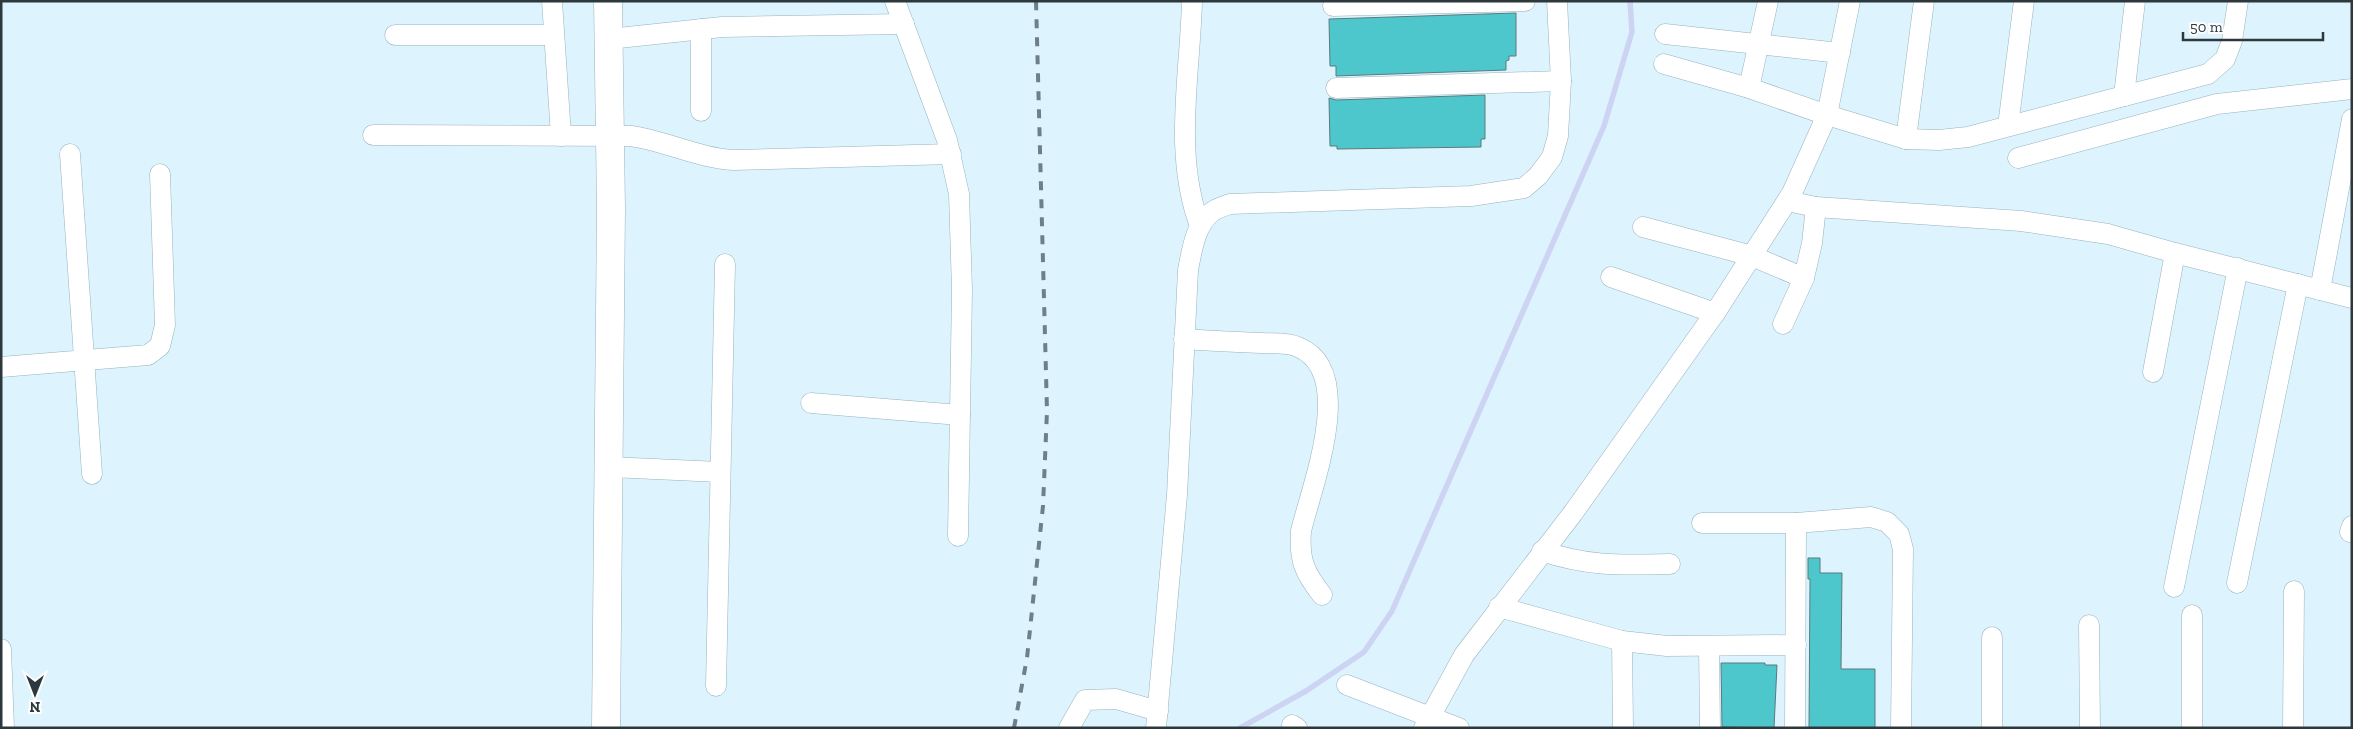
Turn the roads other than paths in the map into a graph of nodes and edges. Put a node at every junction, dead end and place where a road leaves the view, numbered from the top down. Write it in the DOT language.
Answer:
graph roads {
  1 [pos="552,1"];
  2 [pos="608,1"];
  3 [pos="895,1"];
  4 [pos="1192,1"];
  5 [pos="1525,1"];
  6 [pos="1557,1"];
  7 [pos="1768,1"];
  8 [pos="1850,1"];
  9 [pos="1924,1"];
  10 [pos="2024,1"];
  11 [pos="2135,1"];
  12 [pos="2238,1"];
  13 [pos="1333,6"];
  14 [pos="904,24"];
  15 [pos="701,29"];
  16 [pos="396,34"];
  17 [pos="554,34"];
  18 [pos="1665,34"];
  19 [pos="609,40"];
  20 [pos="1759,44"];
  21 [pos="1840,53"];
  22 [pos="1664,64"];
  23 [pos="1561,81"];
  24 [pos="1336,88"];
  25 [pos="1749,88"];
  26 [pos="2352,89"];
  27 [pos="2124,96"];
  28 [pos="702,111"];
  29 [pos="1827,115"];
  30 [pos="2352,119"];
  31 [pos="2008,126"];
  32 [pos="373,135"];
  33 [pos="560,136"];
  34 [pos="611,136"];
  35 [pos="1906,139"];
  36 [pos="70,154"];
  37 [pos="951,154"];
  38 [pos="2018,158"];
  39 [pos="160,174"];
  40 [pos="1787,201"];
  41 [pos="1816,207"];
  42 [pos="1200,226"];
  43 [pos="1643,227"];
  44 [pos="2175,253"];
  45 [pos="1752,256"];
  46 [pos="725,264"];
  47 [pos="2238,268"];
  48 [pos="1611,277"];
  49 [pos="1804,278"];
  50 [pos="2298,284"];
  51 [pos="2320,290"];
  52 [pos="2352,298"];
  53 [pos="1715,313"];
  54 [pos="1783,324"];
  55 [pos="1184,339"];
  56 [pos="83,360"];
  57 [pos="1,367"];
  58 [pos="2153,372"];
  59 [pos="811,402"];
  60 [pos="960,415"];
  61 [pos="610,467"];
  62 [pos="720,472"];
  63 [pos="92,474"];
  64 [pos="1796,522"];
  65 [pos="1702,523"];
  66 [pos="958,536"];
  67 [pos="1542,551"];
  68 [pos="1670,564"];
  69 [pos="2238,583"];
  70 [pos="2174,587"];
  71 [pos="2294,591"];
  72 [pos="1322,595"];
  73 [pos="1499,607"];
  74 [pos="2192,615"];
  75 [pos="2089,624"];
  76 [pos="1992,637"];
  77 [pos="1622,641"];
  78 [pos="1796,645"];
  79 [pos="1709,646"];
  80 [pos="1,648"];
  81 [pos="1347,685"];
  82 [pos="716,686"];
  83 [pos="1157,719"];
  84 [pos="1427,722"];
  85 [pos="4,728"];
  86 [pos="606,728"];
  87 [pos="1069,728"];
  88 [pos="1459,728"];
  89 [pos="1623,728"];
  90 [pos="1710,728"];
  91 [pos="1795,728"];
  92 [pos="1901,728"];
  93 [pos="1992,728"];
  94 [pos="2090,728"];
  95 [pos="2192,728"];
  96 [pos="2293,728"];
  1 -- 17 [label="street"];
  2 -- 19 [label="street"];
  3 -- 14 [label="street"];
  4 -- 42 [label="street"];
  5 -- 13 [label="street"];
  6 -- 23 [label="street"];
  7 -- 20 [label="street"];
  8 -- 21 [label="street"];
  9 -- 35 [label="street"];
  10 -- 31 [label="street"];
  11 -- 27 [label="street"];
  12 -- 27 [label="street"];
  14 -- 15 [label="street"];
  14 -- 37 [label="street"];
  15 -- 19 [label="street"];
  15 -- 28 [label="street"];
  16 -- 17 [label="street"];
  17 -- 33 [label="street"];
  18 -- 20 [label="street"];
  19 -- 34 [label="street"];
  20 -- 21 [label="street"];
  20 -- 25 [label="street"];
  21 -- 29 [label="street"];
  22 -- 25 [label="street"];
  23 -- 24 [label="street"];
  23 -- 42 [label="street"];
  25 -- 29 [label="street"];
  26 -- 38 [label="street"];
  27 -- 31 [label="street"];
  29 -- 35 [label="street"];
  29 -- 40 [label="street"];
  30 -- 51 [label="street"];
  31 -- 35 [label="street"];
  32 -- 33 [label="street"];
  33 -- 34 [label="street"];
  34 -- 37 [label="street"];
  34 -- 61 [label="street"];
  36 -- 56 [label="street"];
  37 -- 60 [label="street"];
  39 -- 56 [label="street"];
  40 -- 41 [label="street"];
  40 -- 45 [label="street"];
  41 -- 44 [label="street"];
  41 -- 49 [label="street"];
  42 -- 55 [label="street"];
  43 -- 45 [label="street"];
  44 -- 47 [label="street"];
  44 -- 58 [label="street"];
  45 -- 49 [label="street"];
  45 -- 53 [label="street"];
  46 -- 62 [label="street"];
  47 -- 50 [label="street"];
  47 -- 70 [label="street"];
  48 -- 53 [label="street"];
  49 -- 54 [label="street"];
  50 -- 51 [label="street"];
  50 -- 69 [label="street"];
  51 -- 52 [label="street"];
  53 -- 67 [label="street"];
  55 -- 72 [label="street"];
  55 -- 83 [label="street"];
  56 -- 57 [label="street"];
  56 -- 63 [label="street"];
  59 -- 60 [label="street"];
  60 -- 66 [label="street"];
  61 -- 62 [label="street"];
  61 -- 86 [label="street"];
  62 -- 82 [label="street"];
  64 -- 65 [label="street"];
  64 -- 78 [label="street"];
  64 -- 92 [label="street"];
  67 -- 68 [label="street"];
  67 -- 73 [label="street"];
  71 -- 96 [label="street"];
  73 -- 77 [label="street"];
  73 -- 84 [label="street"];
  74 -- 95 [label="street"];
  75 -- 94 [label="street"];
  76 -- 93 [label="street"];
  77 -- 79 [label="street"];
  77 -- 89 [label="street"];
  78 -- 79 [label="street"];
  78 -- 91 [label="street"];
  79 -- 90 [label="street"];
  80 -- 85 [label="street"];
  81 -- 84 [label="street"];
  83 -- 87 [label="street"];
  84 -- 88 [label="street"];
}
